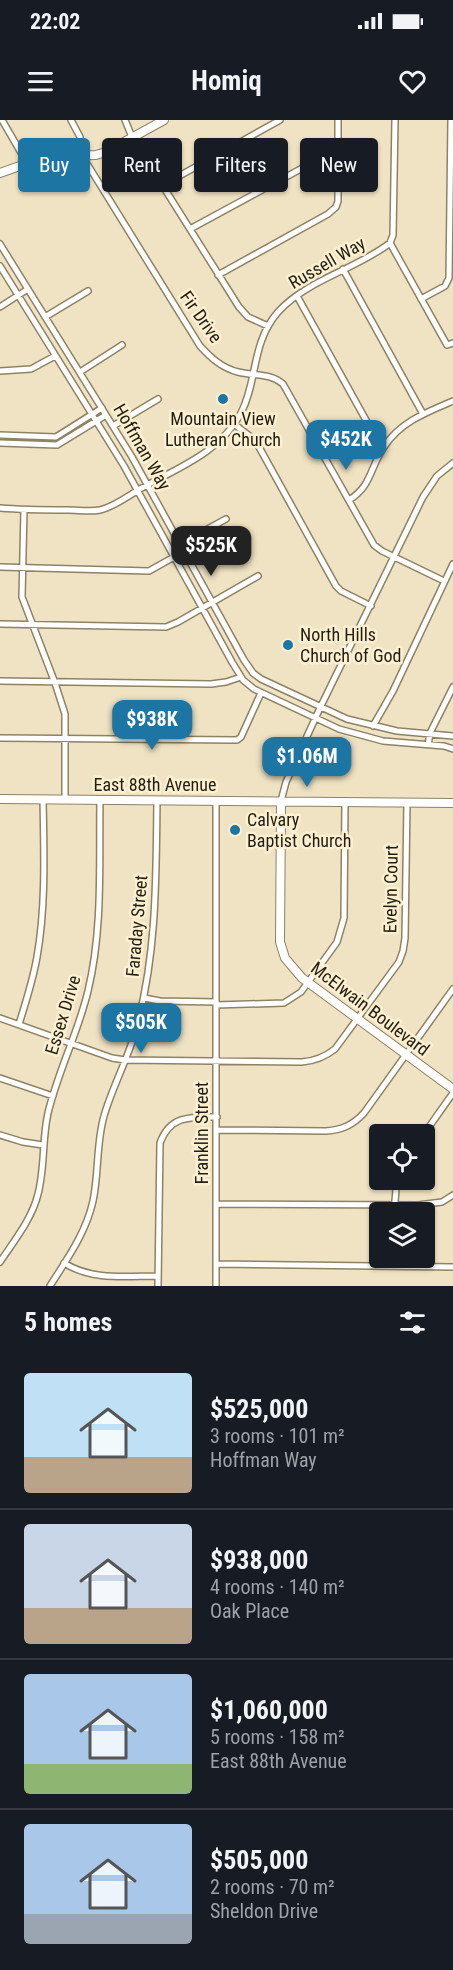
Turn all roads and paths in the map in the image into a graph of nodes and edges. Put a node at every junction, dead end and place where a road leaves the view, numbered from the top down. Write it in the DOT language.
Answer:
graph roads {
  1 [pos="2,120"];
  2 [pos="71,120"];
  3 [pos="125,120"];
  4 [pos="164,120"];
  5 [pos="280,120"];
  6 [pos="338,120"];
  7 [pos="394,120"];
  8 [pos="451,120"];
  9 [pos="132,137"];
  10 [pos="80,138"];
  11 [pos="338,138"];
  12 [pos="18,148"];
  13 [pos="90,155"];
  14 [pos="18,166"];
  15 [pos="90,169"];
  16 [pos="300,169"];
  17 [pos="0,173"];
  18 [pos="182,174"];
  19 [pos="167,192"];
  20 [pos="338,192"];
  21 [pos="190,229"];
  22 [pos="390,243"];
  23 [pos="0,244"];
  24 [pos="0,266"];
  25 [pos="343,269"];
  26 [pos="218,275"];
  27 [pos="28,289"];
  28 [pos="88,291"];
  29 [pos="18,295"];
  30 [pos="297,296"];
  31 [pos="421,298"];
  32 [pos="0,307"];
  33 [pos="45,317"];
  34 [pos="268,326"];
  35 [pos="453,343"];
  36 [pos="122,345"];
  37 [pos="55,356"];
  38 [pos="0,371"];
  39 [pos="80,372"];
  40 [pos="252,374"];
  41 [pos="158,399"];
  42 [pos="453,401"];
  43 [pos="102,408"];
  44 [pos="92,414"];
  45 [pos="423,414"];
  46 [pos="106,415"];
  47 [pos="96,422"];
  48 [pos="234,424"];
  49 [pos="113,426"];
  50 [pos="0,435"];
  51 [pos="0,443"];
  52 [pos="382,449"];
  53 [pos="453,463"];
  54 [pos="148,485"];
  55 [pos="137,491"];
  56 [pos="349,500"];
  57 [pos="0,508"];
  58 [pos="24,510"];
  59 [pos="226,519"];
  60 [pos="180,544"];
  61 [pos="174,557"];
  62 [pos="394,557"];
  63 [pos="453,564"];
  64 [pos="0,567"];
  65 [pos="22,568"];
  66 [pos="258,576"];
  67 [pos="444,581"];
  68 [pos="211,601"];
  69 [pos="371,606"];
  70 [pos="202,608"];
  71 [pos="0,624"];
  72 [pos="33,626"];
  73 [pos="241,677"];
  74 [pos="0,681"];
  75 [pos="55,683"];
  76 [pos="453,687"];
  77 [pos="261,693"];
  78 [pos="320,708"];
  79 [pos="316,719"];
  80 [pos="373,726"];
  81 [pos="430,733"];
  82 [pos="453,736"];
  83 [pos="0,738"];
  84 [pos="65,739"];
  85 [pos="428,745"];
  86 [pos="453,749"];
  87 [pos="0,799"];
  88 [pos="43,799"];
  89 [pos="65,800"];
  90 [pos="100,800"];
  91 [pos="157,800"];
  92 [pos="216,801"];
  93 [pos="281,801"];
  94 [pos="345,801"];
  95 [pos="406,802"];
  96 [pos="453,803"];
  97 [pos="308,982"];
  98 [pos="453,989"];
  99 [pos="144,998"];
  100 [pos="216,1003"];
  101 [pos="0,1018"];
  102 [pos="358,1018"];
  103 [pos="19,1024"];
  104 [pos="72,1044"];
  105 [pos="406,1054"];
  106 [pos="125,1060"];
  107 [pos="216,1061"];
  108 [pos="0,1078"];
  109 [pos="453,1089"];
  110 [pos="453,1093"];
  111 [pos="53,1096"];
  112 [pos="217,1117"];
  113 [pos="431,1124"];
  114 [pos="217,1130"];
  115 [pos="0,1135"];
  116 [pos="43,1145"];
  117 [pos="453,1196"];
  118 [pos="217,1203"];
  119 [pos="435,1205"];
  120 [pos="369,1208"];
  121 [pos="0,1262"];
  122 [pos="64,1263"];
  123 [pos="216,1264"];
  124 [pos="369,1266"];
  125 [pos="435,1266"];
  126 [pos="453,1266"];
  127 [pos="158,1276"];
  128 [pos="50,1286"];
  129 [pos="158,1286"];
  130 [pos="216,1286"];
  1 -- 12 [label="street"];
  2 -- 10 [label="street, Fir Drive"];
  3 -- 9 [label="street"];
  4 -- 9 [label="street"];
  5 -- 18 [label="street"];
  6 -- 11 [label="street"];
  7 -- 22 [label="street, Russell Way"];
  8 -- 31 [label="street"];
  9 -- 13 [label="street"];
  14 -- 17 [label="street"];
  15 -- 40 [label="street, Fir Drive"];
  16 -- 21 [label="street"];
  19 -- 21 [label="street"];
  20 -- 26 [label="street"];
  21 -- 26 [label="street"];
  22 -- 25 [label="street, Russell Way"];
  22 -- 31 [label="street"];
  23 -- 27 [label="street, Hoffman Way"];
  24 -- 29 [label="street, Hoffman Way"];
  25 -- 30 [label="street, Russell Way"];
  25 -- 45 [label="street"];
  26 -- 34 [label="street"];
  27 -- 29 [label="street"];
  27 -- 33 [label="street, Hoffman Way"];
  28 -- 33 [label="street"];
  29 -- 32 [label="street"];
  29 -- 37 [label="street, Hoffman Way"];
  30 -- 34 [label="street, Russell Way"];
  30 -- 52 [label="street"];
  31 -- 35 [label="street"];
  33 -- 39 [label="street, Hoffman Way"];
  34 -- 40 [label="street, Russell Way"];
  36 -- 39 [label="street"];
  37 -- 38 [label="street"];
  37 -- 44 [label="street, Hoffman Way"];
  39 -- 43 [label="street, Hoffman Way"];
  40 -- 48 [label="street, Russell Way"];
  40 -- 56 [label="street, Fir Drive"];
  41 -- 49 [label="street"];
  42 -- 45 [label="street"];
  43 -- 44 [label="street"];
  43 -- 46 [label="street, Hoffman Way"];
  44 -- 47 [label="street, Hoffman Way"];
  44 -- 50 [label="street"];
  45 -- 52 [label="street"];
  46 -- 47 [label="street"];
  46 -- 49 [label="street, Hoffman Way"];
  47 -- 51 [label="street"];
  47 -- 55 [label="street, Hoffman Way"];
  48 -- 54 [label="street, Russell Way"];
  48 -- 69 [label="street"];
  49 -- 54 [label="street, Hoffman Way"];
  52 -- 56 [label="street"];
  53 -- 62 [label="street"];
  54 -- 55 [label="street, Russell Way"];
  54 -- 60 [label="street, Hoffman Way"];
  55 -- 58 [label="street, Russell Way"];
  55 -- 61 [label="street, Hoffman Way"];
  56 -- 62 [label="street, Fir Drive"];
  57 -- 58 [label="street, Russell Way"];
  58 -- 65 [label="street"];
  59 -- 60 [label="street"];
  60 -- 68 [label="street, Hoffman Way"];
  61 -- 65 [label="street"];
  61 -- 70 [label="street, Hoffman Way"];
  62 -- 67 [label="street, Fir Drive"];
  62 -- 69 [label="street"];
  63 -- 67 [label="street"];
  64 -- 65 [label="street"];
  65 -- 72 [label="street"];
  66 -- 68 [label="street"];
  67 -- 80 [label="street"];
  68 -- 70 [label="street"];
  68 -- 78 [label="street, Hoffman Way"];
  69 -- 78 [label="street"];
  70 -- 72 [label="street"];
  70 -- 73 [label="street, Hoffman Way"];
  71 -- 72 [label="street"];
  72 -- 75 [label="street"];
  73 -- 75 [label="street"];
  73 -- 77 [label="street, Hoffman Way"];
  74 -- 75 [label="street"];
  75 -- 84 [label="street"];
  76 -- 81 [label="street"];
  77 -- 79 [label="street, Hoffman Way"];
  77 -- 84 [label="street"];
  78 -- 79 [label="street"];
  78 -- 80 [label="street, Hoffman Way"];
  79 -- 85 [label="street, Hoffman Way"];
  79 -- 93 [label="street"];
  80 -- 81 [label="street, Hoffman Way"];
  81 -- 82 [label="street, Hoffman Way"];
  81 -- 85 [label="street"];
  83 -- 84 [label="street"];
  84 -- 89 [label="street"];
  85 -- 86 [label="street, Hoffman Way"];
  87 -- 88 [label="street, East 88th Avenue"];
  88 -- 89 [label="street, East 88th Avenue"];
  88 -- 103 [label="street"];
  89 -- 90 [label="street, East 88th Avenue"];
  90 -- 91 [label="street, East 88th Avenue"];
  90 -- 104 [label="street, Essex Drive"];
  91 -- 92 [label="street, East 88th Avenue"];
  91 -- 99 [label="street, Faraday Street"];
  92 -- 93 [label="street, East 88th Avenue"];
  92 -- 100 [label="street, Franklin Street"];
  93 -- 94 [label="street, East 88th Avenue"];
  93 -- 97 [label="street, McElwain Boulevard"];
  94 -- 95 [label="street, East 88th Avenue"];
  94 -- 97 [label="street"];
  95 -- 96 [label="street, East 88th Avenue"];
  95 -- 102 [label="street, Evelyn Court"];
  97 -- 100 [label="street"];
  97 -- 102 [label="street, McElwain Boulevard"];
  98 -- 105 [label="street"];
  99 -- 100 [label="street"];
  99 -- 106 [label="street, Faraday Street"];
  100 -- 107 [label="street, Franklin Street"];
  101 -- 103 [label="street, Evelyn Court"];
  102 -- 105 [label="street, McElwain Boulevard"];
  102 -- 107 [label="street, Evelyn Court"];
  103 -- 104 [label="street, Evelyn Court"];
  104 -- 106 [label="street, Evelyn Court"];
  104 -- 111 [label="street, Essex Drive"];
  105 -- 109 [label="street, McElwain Boulevard"];
  105 -- 114 [label="street"];
  106 -- 107 [label="street, Evelyn Court"];
  106 -- 122 [label="street, Faraday Street"];
  107 -- 112 [label="street, Franklin Street"];
  108 -- 111 [label="street"];
  110 -- 113 [label="street"];
  111 -- 116 [label="street, Essex Drive"];
  112 -- 114 [label="street, Franklin Street"];
  112 -- 127 [label="street"];
  114 -- 118 [label="street, Franklin Street"];
  115 -- 116 [label="street"];
  116 -- 121 [label="street, Essex Drive"];
  117 -- 119 [label="street"];
  118 -- 120 [label="street"];
  118 -- 123 [label="street, Franklin Street"];
  122 -- 127 [label="street"];
  122 -- 128 [label="street, Faraday Street"];
  123 -- 124 [label="street"];
  123 -- 130 [label="street, Franklin Street"];
  125 -- 126 [label="street"];
  127 -- 129 [label="street"];
}
